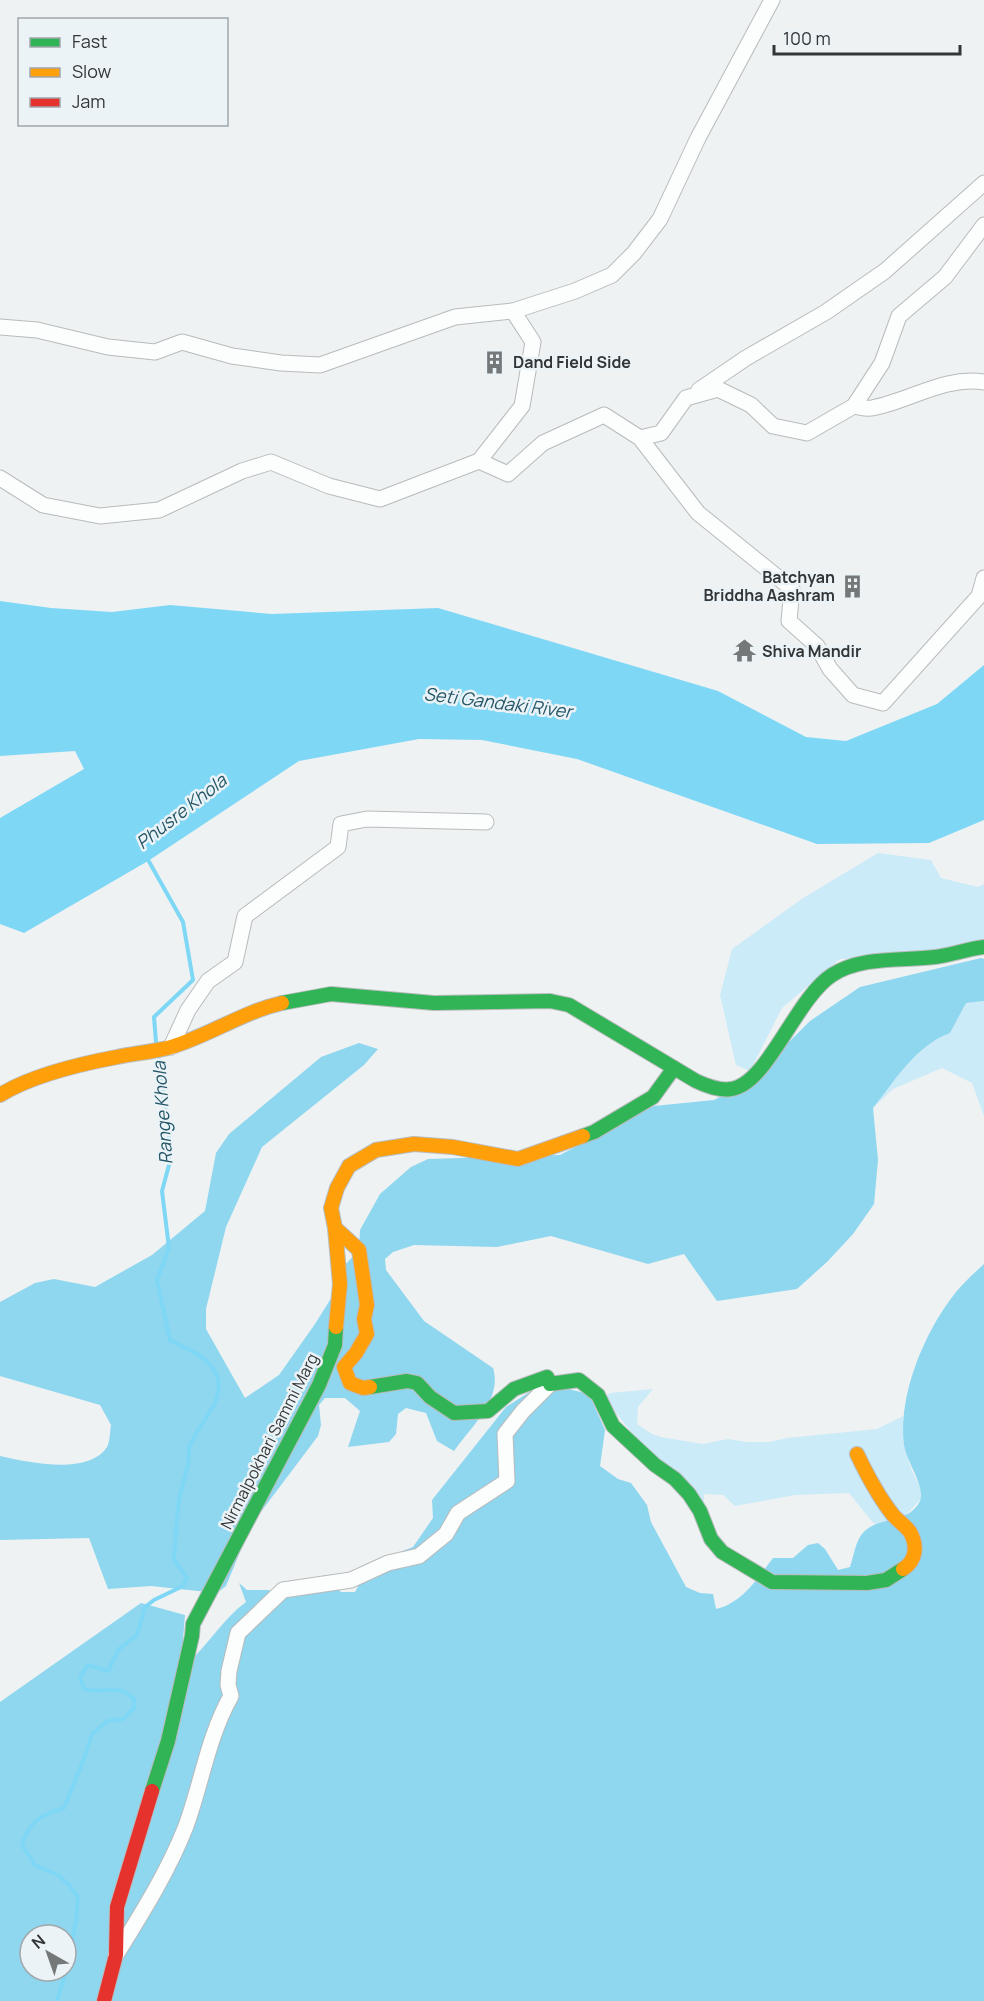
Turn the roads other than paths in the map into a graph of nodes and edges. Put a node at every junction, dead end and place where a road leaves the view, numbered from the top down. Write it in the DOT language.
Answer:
graph roads {
  1 [pos="772,0"];
  2 [pos="984,183"];
  3 [pos="984,225"];
  4 [pos="513,311"];
  5 [pos="0,327"];
  6 [pos="984,382"];
  7 [pos="686,398"];
  8 [pos="854,406"];
  9 [pos="640,438"];
  10 [pos="479,461"];
  11 [pos="0,478"];
  12 [pos="984,578"];
  13 [pos="486,822"];
  14 [pos="984,947"];
  15 [pos="171,1047"];
  16 [pos="674,1068"];
  17 [pos="0,1095"];
  18 [pos="335,1228"];
  19 [pos="550,1384"];
  20 [pos="857,1454"];
  21 [pos="116,1955"];
  22 [pos="104,2001"];
  1 -- 4 [label="street"];
  2 -- 7 [label="street"];
  3 -- 8 [label="street"];
  4 -- 5 [label="street"];
  4 -- 10 [label="street"];
  6 -- 8 [label="street"];
  7 -- 8 [label="street"];
  7 -- 9 [label="street"];
  9 -- 10 [label="street"];
  9 -- 12 [label="street"];
  10 -- 11 [label="street"];
  13 -- 15 [label="street"];
  14 -- 16 [label="main road"];
  15 -- 16 [label="main road"];
  15 -- 17 [label="main road"];
  16 -- 18 [label="main road, Nirmalpokhari Sammi Marg"];
  18 -- 19 [label="main road"];
  18 -- 21 [label="main road, Nirmalpokhari Sammi Marg"];
  19 -- 20 [label="main road"];
  19 -- 21 [label="street"];
  21 -- 22 [label="main road, Nirmalpokhari Sammi Marg"];
}
